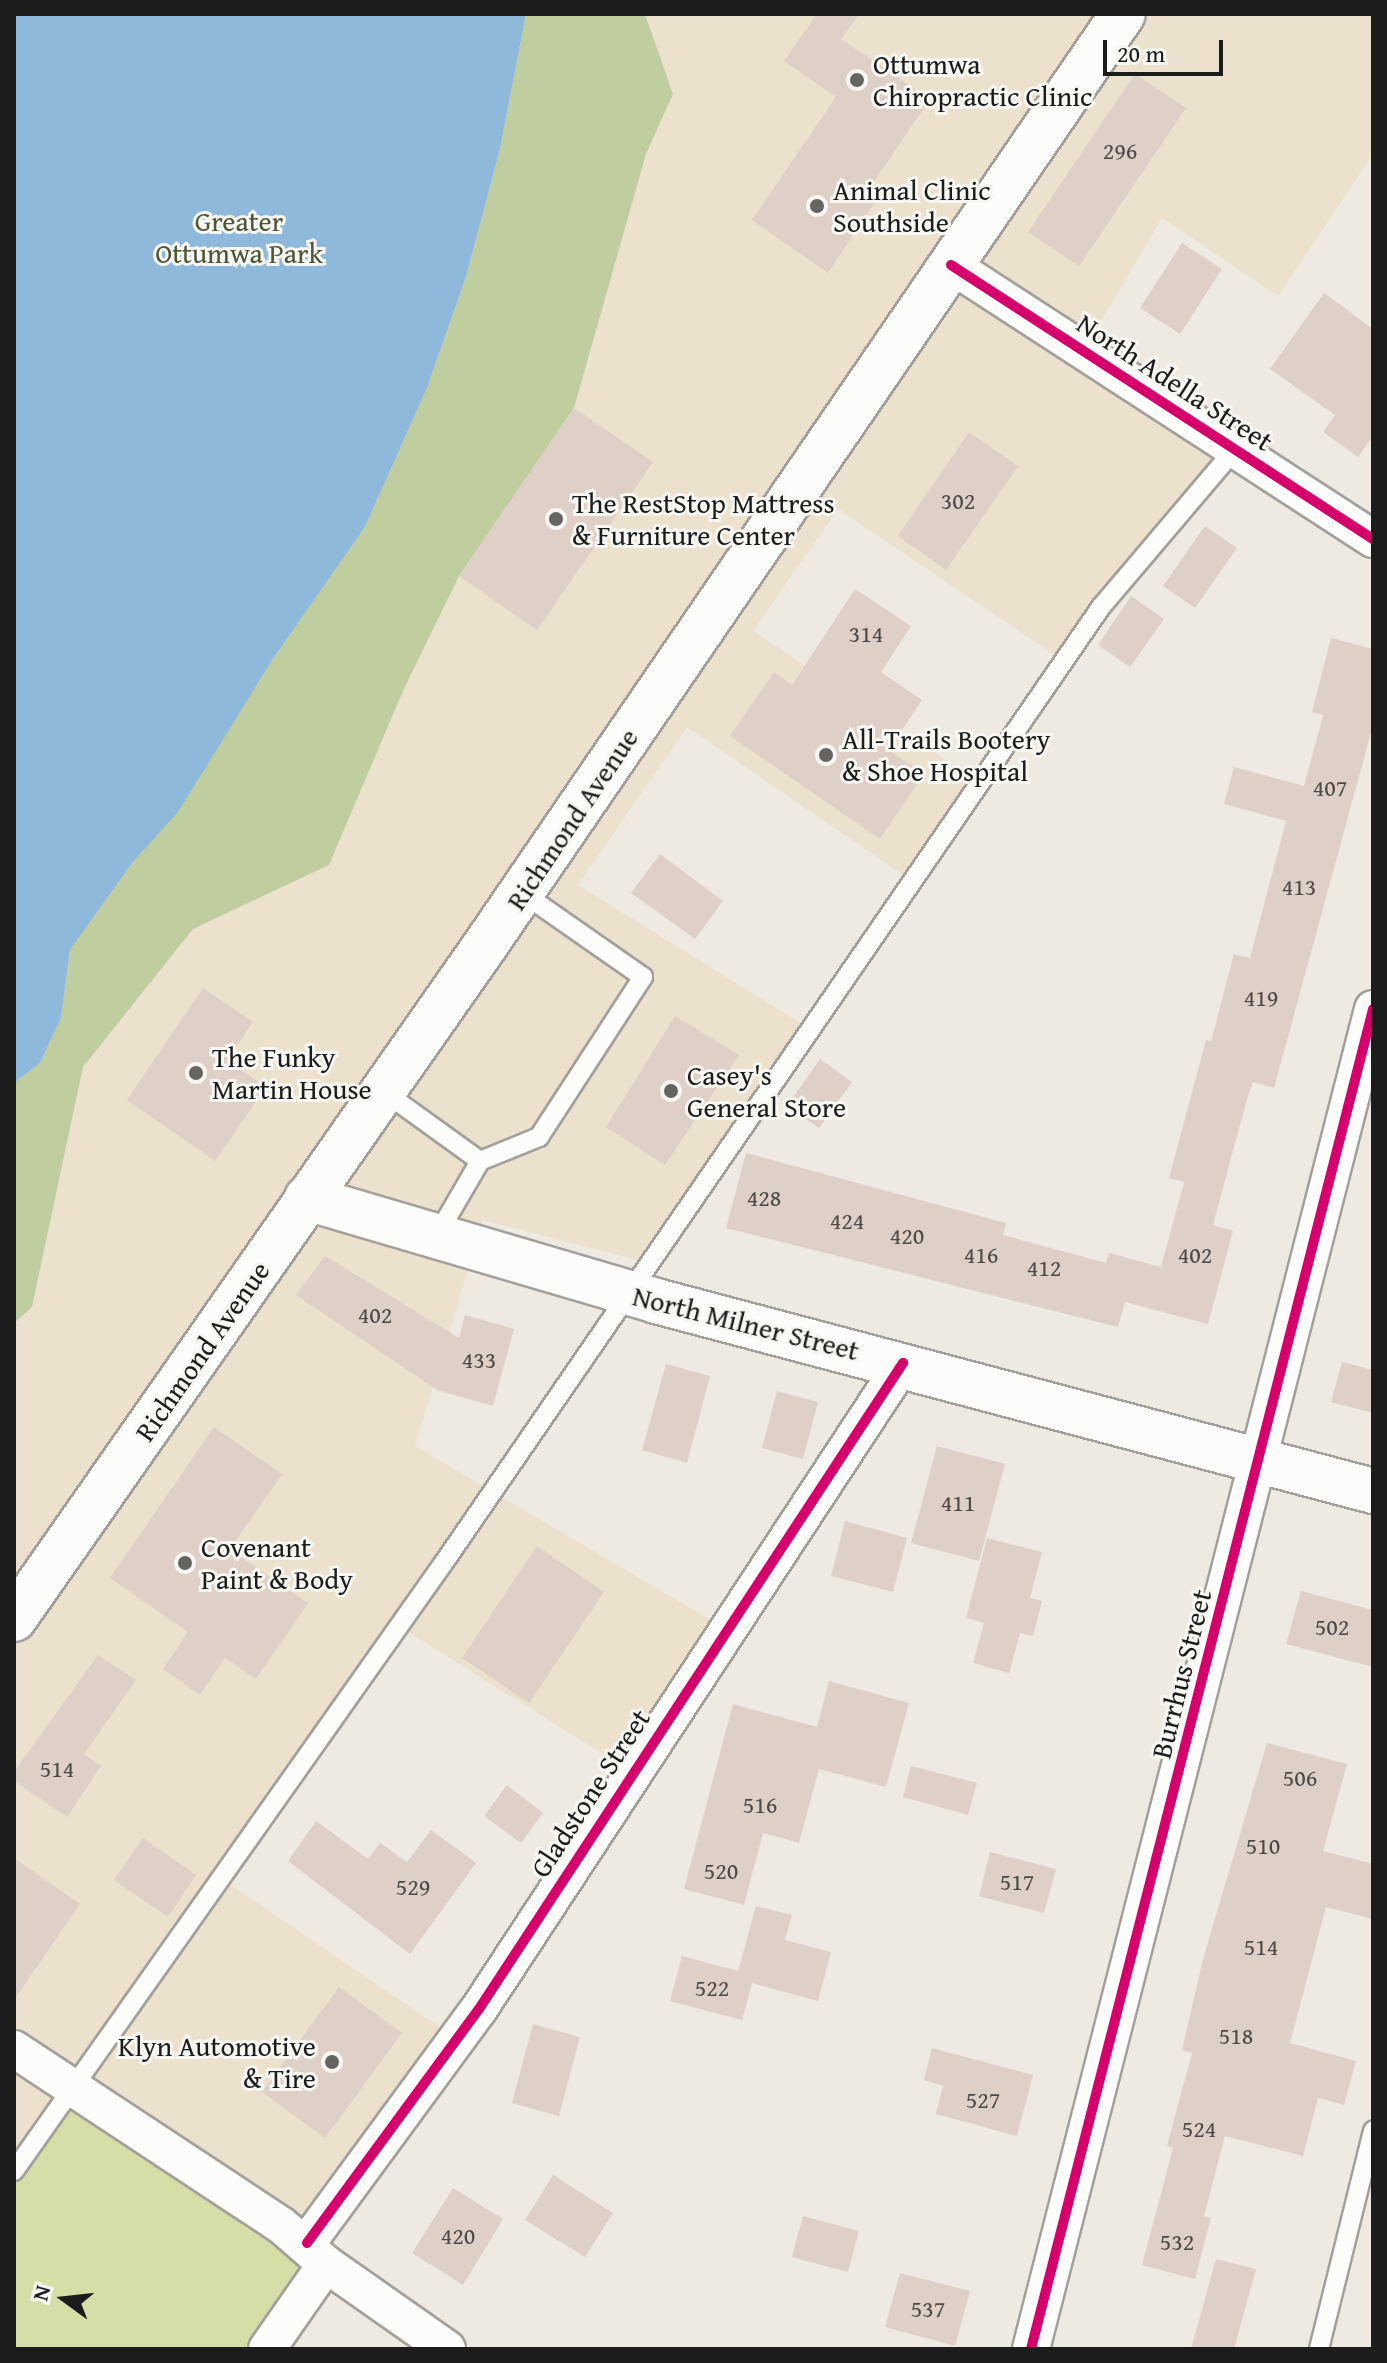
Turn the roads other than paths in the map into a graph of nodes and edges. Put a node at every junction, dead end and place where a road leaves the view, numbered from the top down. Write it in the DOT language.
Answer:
graph roads {
  1 [pos="1123,14"];
  2 [pos="951,265"];
  3 [pos="1235,449"];
  4 [pos="1373,539"];
  5 [pos="521,892"];
  6 [pos="1373,1009"];
  7 [pos="383,1091"];
  8 [pos="480,1161"];
  9 [pos="307,1198"];
  10 [pos="437,1235"];
  11 [pos="630,1294"];
  12 [pos="903,1363"];
  13 [pos="1260,1461"];
  14 [pos="1373,1491"];
  15 [pos="14,1619"];
  16 [pos="14,2049"];
  17 [pos="73,2088"];
  18 [pos="1373,2131"];
  19 [pos="14,2171"];
  20 [pos="317,2253"];
  21 [pos="267,2349"];
  22 [pos="447,2349"];
  23 [pos="1031,2349"];
  24 [pos="1319,2349"];
  1 -- 2 [label="main road, Richmond Avenue"];
  2 -- 3 [label="street, North Adella Street"];
  2 -- 5 [label="main road, Richmond Avenue"];
  3 -- 4 [label="street, North Adella Street"];
  3 -- 11 [label="lane"];
  5 -- 7 [label="main road, Richmond Avenue"];
  5 -- 8 [label="lane"];
  6 -- 13 [label="street, Burrhus Street"];
  7 -- 8 [label="lane"];
  7 -- 9 [label="main road, Richmond Avenue"];
  8 -- 10 [label="lane"];
  9 -- 10 [label="main road, North Milner Street"];
  9 -- 15 [label="main road, Richmond Avenue"];
  10 -- 11 [label="main road, North Milner Street"];
  11 -- 12 [label="main road, North Milner Street"];
  11 -- 17 [label="lane"];
  12 -- 13 [label="main road, North Milner Street"];
  12 -- 20 [label="street, Gladstone Street"];
  13 -- 14 [label="main road, North Milner Street"];
  13 -- 23 [label="street, Burrhus Street"];
  16 -- 17 [label="street"];
  17 -- 19 [label="lane"];
  17 -- 20 [label="street"];
  18 -- 24 [label="lane"];
  20 -- 21 [label="street, Gladstone Street"];
  20 -- 22 [label="street"];
}
